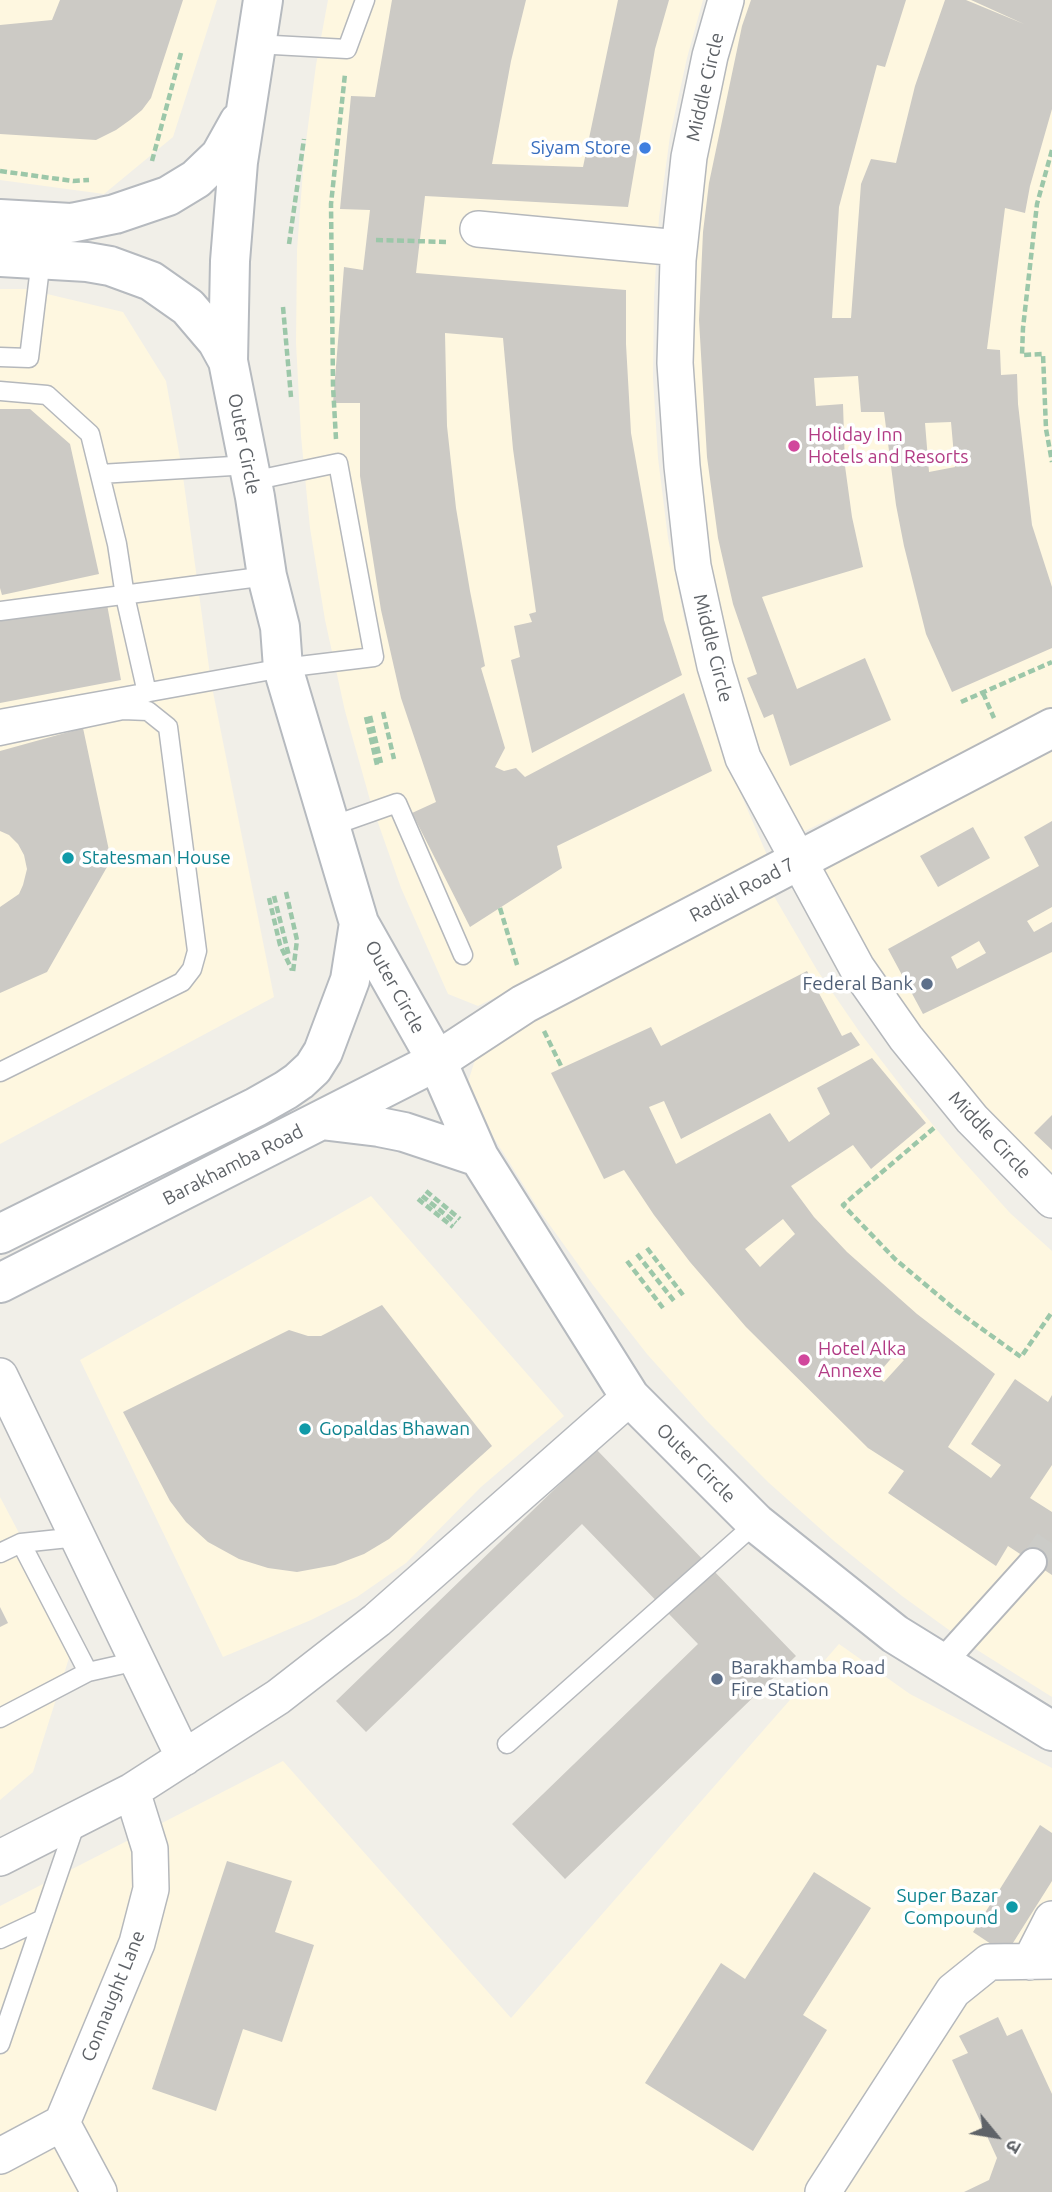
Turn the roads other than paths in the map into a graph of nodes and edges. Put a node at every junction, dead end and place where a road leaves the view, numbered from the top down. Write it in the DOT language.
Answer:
graph roads {
  1 [pos="262,0"];
  2 [pos="365,0"];
  3 [pos="726,0"];
  4 [pos="255,44"];
  5 [pos="247,96"];
  6 [pos="0,219"];
  7 [pos="478,229"];
  8 [pos="679,248"];
  9 [pos="0,257"];
  10 [pos="41,259"];
  11 [pos="0,357"];
  12 [pos="228,360"];
  13 [pos="0,391"];
  14 [pos="250,473"];
  15 [pos="100,474"];
  16 [pos="267,576"];
  17 [pos="125,596"];
  18 [pos="0,611"];
  19 [pos="283,668"];
  20 [pos="147,693"];
  21 [pos="0,719"];
  22 [pos="1052,728"];
  23 [pos="0,736"];
  24 [pos="329,827"];
  25 [pos="797,861"];
  26 [pos="359,923"];
  27 [pos="463,956"];
  28 [pos="437,1061"];
  29 [pos="0,1072"];
  30 [pos="321,1120"];
  31 [pos="479,1157"];
  32 [pos="1052,1200"];
  33 [pos="0,1234"];
  34 [pos="0,1283"];
  35 [pos="0,1376"];
  36 [pos="629,1397"];
  37 [pos="756,1523"];
  38 [pos="78,1537"];
  39 [pos="21,1543"];
  40 [pos="0,1553"];
  41 [pos="1033,1562"];
  42 [pos="137,1661"];
  43 [pos="942,1663"];
  44 [pos="88,1672"];
  45 [pos="0,1718"];
  46 [pos="1052,1731"];
  47 [pos="507,1744"];
  48 [pos="184,1758"];
  49 [pos="132,1791"];
  50 [pos="78,1818"];
  51 [pos="0,1858"];
  52 [pos="43,1919"];
  53 [pos="1052,1919"];
  54 [pos="0,1939"];
  55 [pos="1041,1961"];
  56 [pos="0,2044"];
  57 [pos="62,2123"];
  58 [pos="0,2156"];
  59 [pos="99,2192"];
  60 [pos="823,2192"];
  1 -- 4 [label="main road, Outer Circle"];
  2 -- 4 [label="lane"];
  3 -- 8 [label="street, Middle Circle"];
  4 -- 5 [label="main road, Outer Circle"];
  5 -- 6 [label="main road"];
  5 -- 12 [label="main road, Outer Circle"];
  7 -- 8 [label="street"];
  8 -- 25 [label="street, Middle Circle"];
  9 -- 10 [label="main road"];
  10 -- 11 [label="lane"];
  10 -- 12 [label="main road"];
  12 -- 14 [label="main road, Outer Circle"];
  13 -- 15 [label="lane"];
  14 -- 15 [label="lane"];
  14 -- 16 [label="main road, Outer Circle"];
  14 -- 19 [label="lane"];
  15 -- 17 [label="lane"];
  16 -- 17 [label="lane"];
  16 -- 19 [label="main road, Outer Circle"];
  17 -- 18 [label="lane"];
  17 -- 20 [label="lane"];
  19 -- 20 [label="lane"];
  19 -- 24 [label="main road, Outer Circle"];
  20 -- 21 [label="lane"];
  22 -- 25 [label="main road, Radial Road 7"];
  23 -- 29 [label="lane"];
  24 -- 26 [label="main road, Outer Circle"];
  24 -- 27 [label="lane"];
  25 -- 28 [label="main road, Radial Road 7"];
  25 -- 32 [label="street, Middle Circle"];
  26 -- 28 [label="main road, Outer Circle"];
  26 -- 33 [label="main road"];
  28 -- 30 [label="main road, Radial Road 7"];
  28 -- 31 [label="main road, Outer Circle"];
  30 -- 31 [label="main road, Barakhamba Road"];
  30 -- 34 [label="main road, Barakhamba Road"];
  31 -- 36 [label="main road, Outer Circle"];
  35 -- 38 [label="street"];
  36 -- 37 [label="main road, Outer Circle"];
  36 -- 48 [label="street"];
  37 -- 43 [label="main road, Outer Circle"];
  37 -- 47 [label="lane"];
  38 -- 39 [label="lane"];
  38 -- 42 [label="street"];
  39 -- 40 [label="lane"];
  39 -- 44 [label="lane"];
  41 -- 43 [label="street"];
  42 -- 44 [label="lane"];
  42 -- 48 [label="street"];
  43 -- 46 [label="main road, Outer Circle"];
  44 -- 45 [label="lane"];
  48 -- 49 [label="street"];
  49 -- 50 [label="street"];
  49 -- 57 [label="street, Connaught Lane"];
  50 -- 51 [label="street"];
  50 -- 52 [label="lane"];
  52 -- 54 [label="lane"];
  52 -- 56 [label="lane"];
  53 -- 55 [label="street"];
  55 -- 60 [label="street"];
  57 -- 58 [label="street"];
  57 -- 59 [label="street"];
}
